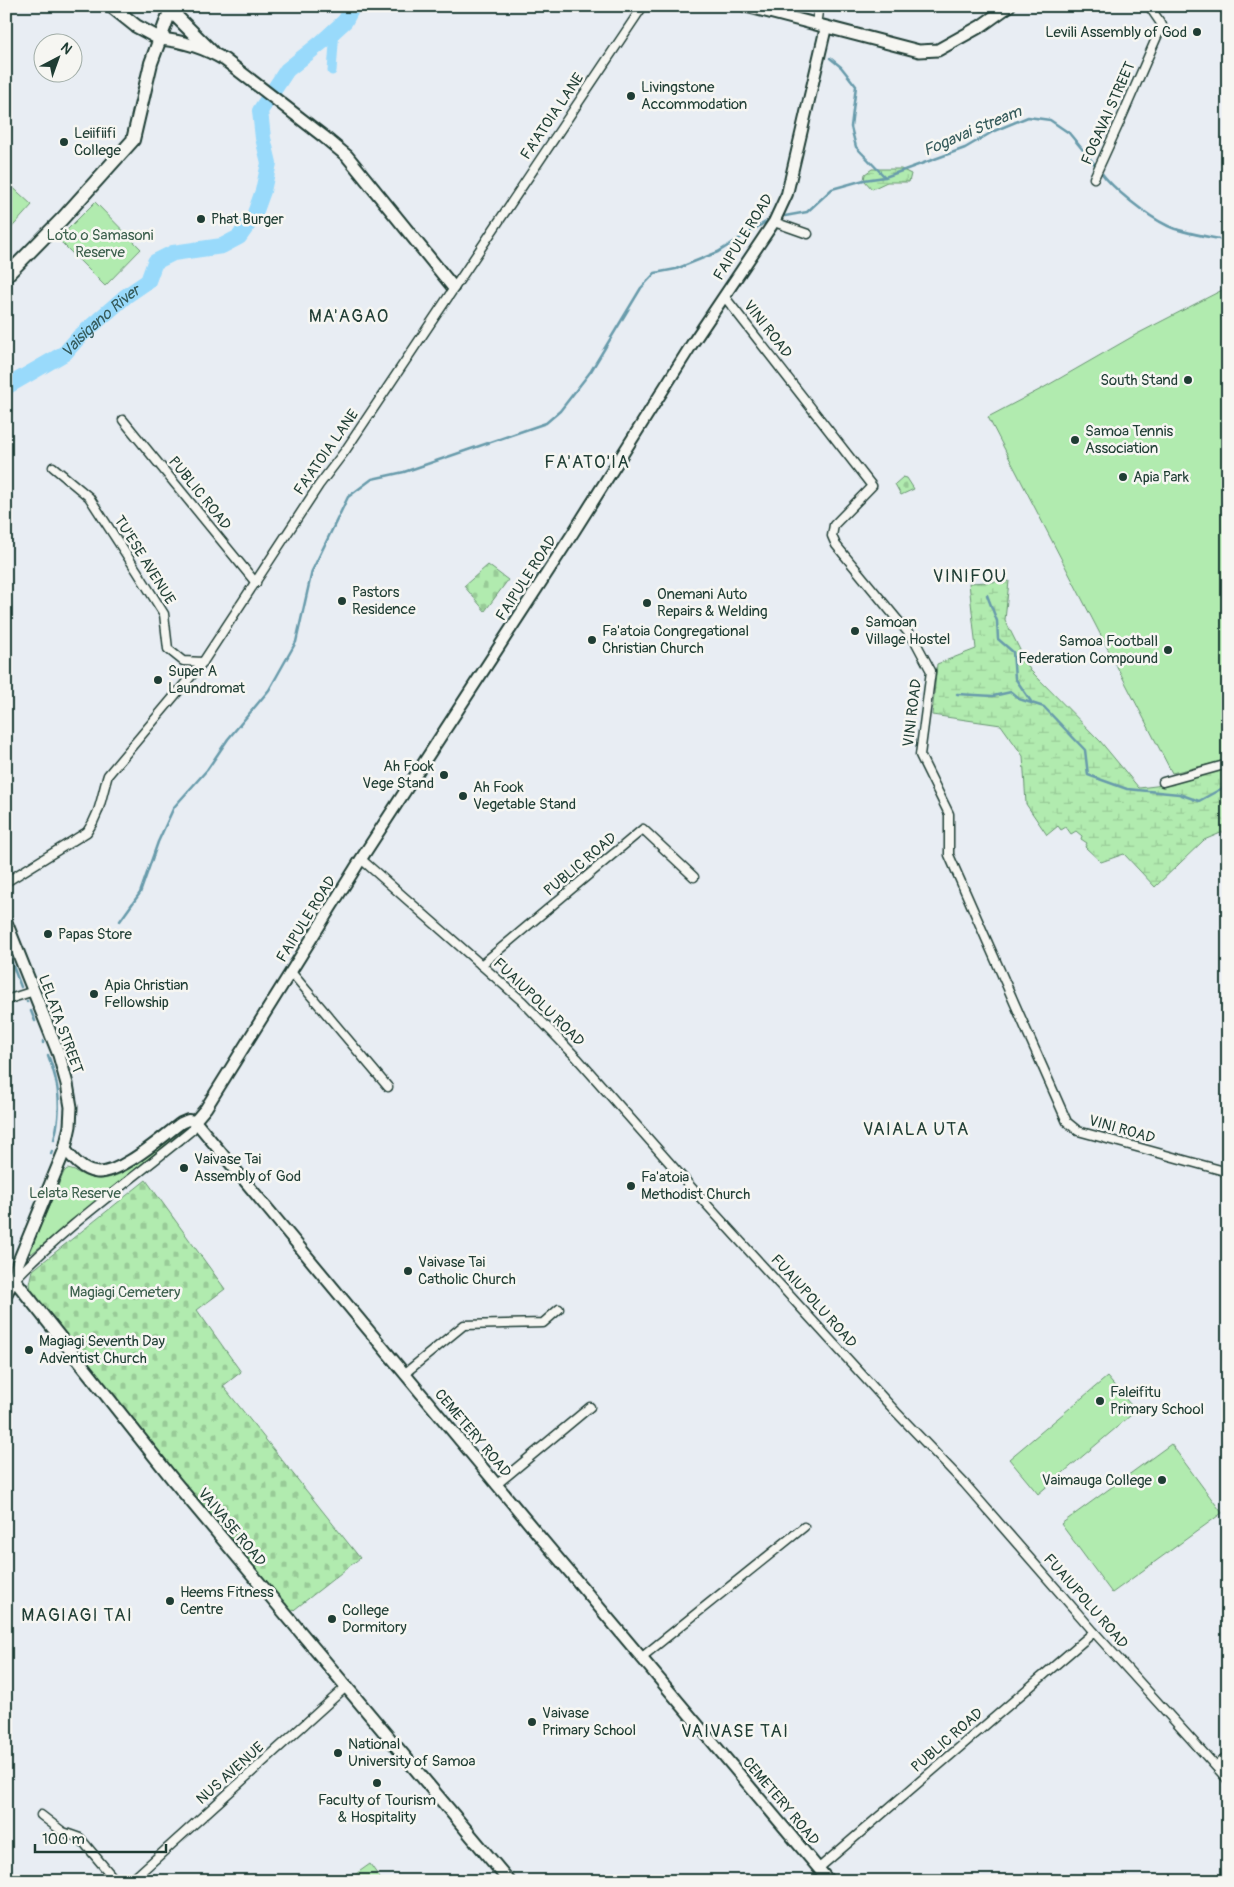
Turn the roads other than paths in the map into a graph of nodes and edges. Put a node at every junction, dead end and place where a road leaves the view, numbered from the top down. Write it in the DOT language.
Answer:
graph roads {
  1 [pos="111,6"];
  2 [pos="172,6"];
  3 [pos="176,6"];
  4 [pos="643,6"];
  5 [pos="746,6"];
  6 [pos="819,6"];
  7 [pos="1009,6"];
  8 [pos="1149,6"];
  9 [pos="821,26"];
  10 [pos="160,39"];
  11 [pos="212,52"];
  12 [pos="1094,176"];
  13 [pos="774,222"];
  14 [pos="808,234"];
  15 [pos="6,276"];
  16 [pos="453,288"];
  17 [pos="724,296"];
  18 [pos="123,420"];
  19 [pos="53,467"];
  20 [pos="256,583"];
  21 [pos="204,662"];
  22 [pos="1228,764"];
  23 [pos="1163,782"];
  24 [pos="361,859"];
  25 [pos="694,877"];
  26 [pos="6,882"];
  27 [pos="6,922"];
  28 [pos="481,965"];
  29 [pos="291,972"];
  30 [pos="34,991"];
  31 [pos="6,1000"];
  32 [pos="388,1088"];
  33 [pos="194,1120"];
  34 [pos="65,1149"];
  35 [pos="1228,1172"];
  36 [pos="14,1279"];
  37 [pos="6,1295"];
  38 [pos="559,1309"];
  39 [pos="404,1374"];
  40 [pos="590,1407"];
  41 [pos="496,1485"];
  42 [pos="804,1527"];
  43 [pos="1094,1632"];
  44 [pos="642,1656"];
  45 [pos="347,1686"];
  46 [pos="1228,1755"];
  47 [pos="1216,1766"];
  48 [pos="1228,1780"];
  49 [pos="41,1815"];
  50 [pos="819,1868"];
  51 [pos="116,1881"];
  52 [pos="131,1881"];
  53 [pos="509,1881"];
  54 [pos="829,1881"];
  1 -- 10 [label="main road"];
  2 -- 10 [label="main road"];
  3 -- 11 [label="main road"];
  4 -- 16 [label="street, FA'ATOIA LANE"];
  5 -- 9 [label="main road"];
  6 -- 9 [label="street"];
  7 -- 9 [label="main road"];
  8 -- 12 [label="street, FOGAVAI STREET"];
  9 -- 13 [label="street, FAIPULE ROAD"];
  10 -- 11 [label="main road"];
  10 -- 15 [label="main road"];
  11 -- 16 [label="main road"];
  13 -- 14 [label="street"];
  13 -- 17 [label="street, FAIPULE ROAD"];
  16 -- 20 [label="street, FA'ATOIA LANE"];
  17 -- 24 [label="street, FAIPULE ROAD"];
  17 -- 35 [label="street, VINI ROAD"];
  18 -- 20 [label="street, PUBLIC ROAD"];
  19 -- 21 [label="street, TU'ESE AVENUE"];
  20 -- 21 [label="street, FA'ATOIA LANE"];
  21 -- 26 [label="street, FA'ATOIA LANE"];
  22 -- 23 [label="street"];
  24 -- 28 [label="street, FUAIUPOLU ROAD"];
  24 -- 29 [label="street, FAIPULE ROAD"];
  25 -- 28 [label="street, PUBLIC ROAD"];
  27 -- 30 [label="main road, LELATA STREET"];
  28 -- 43 [label="street, FUAIUPOLU ROAD"];
  29 -- 32 [label="street"];
  29 -- 33 [label="street, FAIPULE ROAD"];
  30 -- 31 [label="street"];
  30 -- 34 [label="main road, LELATA STREET"];
  33 -- 34 [label="street"];
  33 -- 36 [label="street"];
  33 -- 39 [label="street, CEMETERY ROAD"];
  34 -- 36 [label="main road, LELATA STREET"];
  36 -- 37 [label="street"];
  36 -- 45 [label="main road, VAIVASE ROAD"];
  38 -- 39 [label="street"];
  39 -- 41 [label="street, CEMETERY ROAD"];
  40 -- 41 [label="street"];
  41 -- 44 [label="street, CEMETERY ROAD"];
  42 -- 44 [label="street"];
  43 -- 47 [label="street, FUAIUPOLU ROAD"];
  43 -- 50 [label="street, PUBLIC ROAD"];
  44 -- 50 [label="street, CEMETERY ROAD"];
  45 -- 52 [label="street, NUS AVENUE"];
  45 -- 53 [label="main road, VAIVASE ROAD"];
  46 -- 47 [label="street"];
  47 -- 48 [label="street, FUAIUPOLU ROAD"];
  49 -- 51 [label="street"];
  50 -- 54 [label="street, CEMETERY ROAD"];
}
